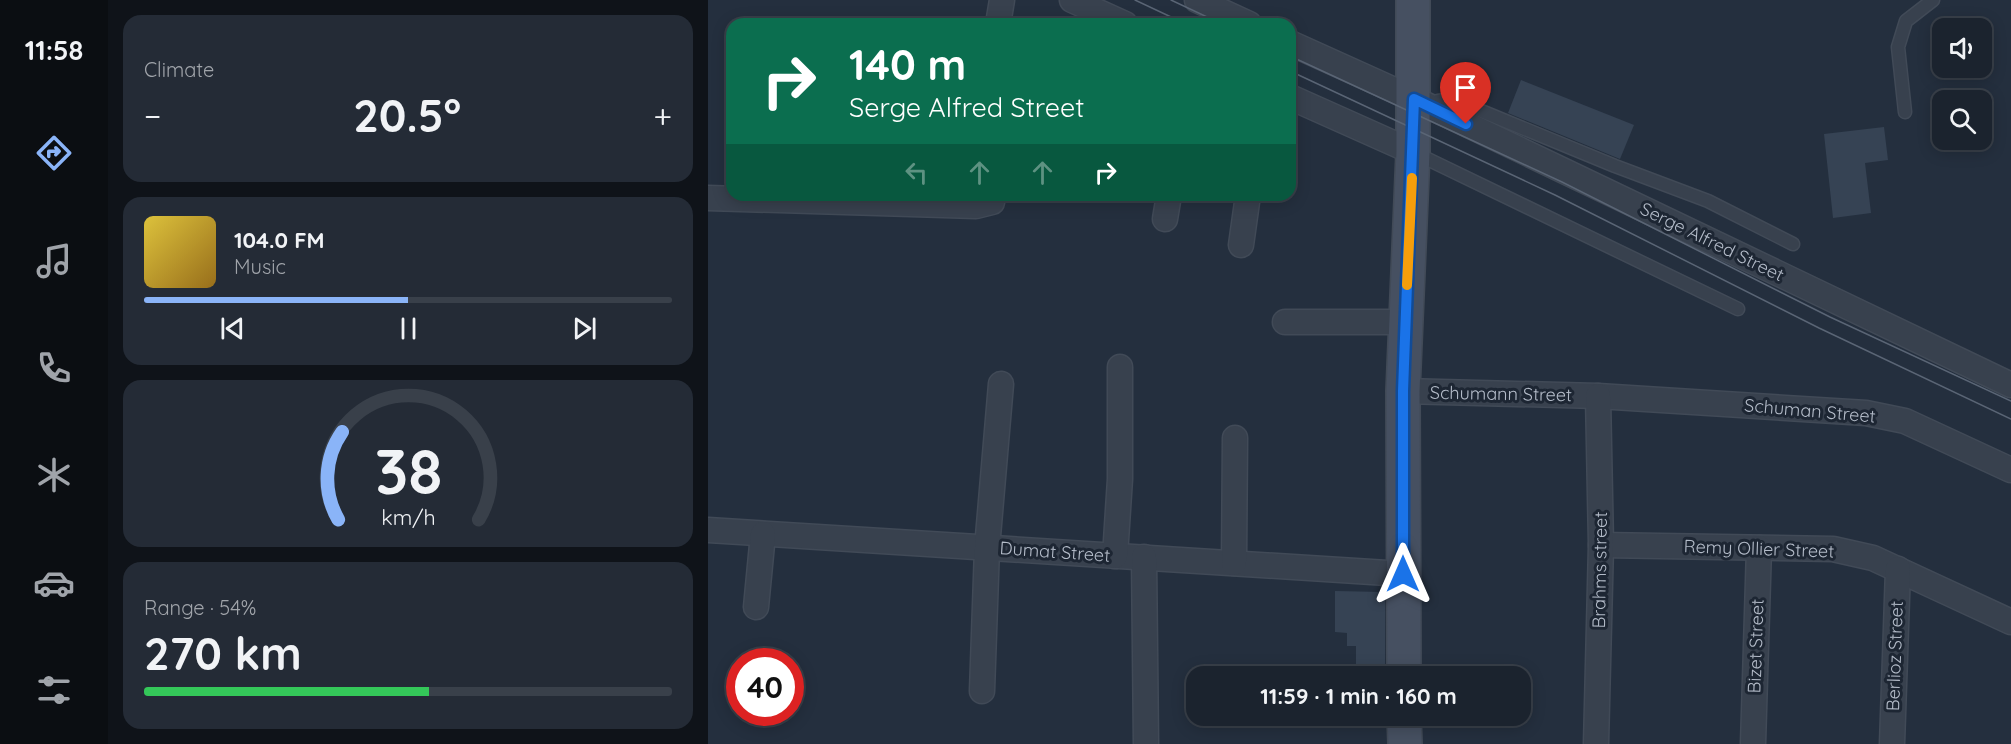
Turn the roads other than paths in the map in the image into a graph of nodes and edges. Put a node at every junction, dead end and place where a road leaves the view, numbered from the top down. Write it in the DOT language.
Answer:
graph roads {
  1 [pos="1002,0"];
  2 [pos="1072,0"];
  3 [pos="1197,0"];
  4 [pos="1413,0"];
  5 [pos="1933,0"];
  6 [pos="999,18"];
  7 [pos="1112,18"];
  8 [pos="1236,18"];
  9 [pos="1296,46"];
  10 [pos="1296,100"];
  11 [pos="1423,104"];
  12 [pos="1905,112"];
  13 [pos="1413,152"];
  14 [pos="708,198"];
  15 [pos="726,199"];
  16 [pos="808,201"];
  17 [pos="992,201"];
  18 [pos="1168,201"];
  19 [pos="1247,201"];
  20 [pos="1165,219"];
  21 [pos="1793,244"];
  22 [pos="1241,245"];
  23 [pos="1738,309"];
  24 [pos="1285,322"];
  25 [pos="1405,322"];
  26 [pos="1120,367"];
  27 [pos="1001,384"];
  28 [pos="2011,385"];
  29 [pos="1403,391"];
  30 [pos="1598,396"];
  31 [pos="1235,438"];
  32 [pos="2011,470"];
  33 [pos="708,530"];
  34 [pos="763,534"];
  35 [pos="1601,544"];
  36 [pos="987,548"];
  37 [pos="1759,548"];
  38 [pos="1115,555"];
  39 [pos="1144,557"];
  40 [pos="1234,563"];
  41 [pos="1898,569"];
  42 [pos="1403,574"];
  43 [pos="756,607"];
  44 [pos="2011,622"];
  45 [pos="1404,666"];
  46 [pos="982,692"];
  47 [pos="1404,726"];
  48 [pos="1146,744"];
  49 [pos="1405,744"];
  50 [pos="1596,744"];
  51 [pos="1753,744"];
  52 [pos="1892,744"];
  1 -- 6 [label="street"];
  2 -- 7 [label="street"];
  3 -- 8 [label="street"];
  4 -- 11 [label="street"];
  5 -- 12 [label="lane"];
  9 -- 11 [label="street, Serge Alfred Street"];
  10 -- 13 [label="street"];
  11 -- 13 [label="street"];
  11 -- 21 [label="lane"];
  11 -- 28 [label="street, Serge Alfred Street"];
  13 -- 23 [label="lane"];
  13 -- 25 [label="street"];
  14 -- 15 [label="street"];
  16 -- 17 [label="street"];
  18 -- 20 [label="street"];
  19 -- 22 [label="street"];
  24 -- 25 [label="street"];
  25 -- 29 [label="street"];
  26 -- 38 [label="street"];
  27 -- 36 [label="street"];
  29 -- 30 [label="street, Schumann Street"];
  29 -- 42 [label="street"];
  30 -- 32 [label="street, Schuman Street"];
  30 -- 35 [label="street, Brahms street"];
  31 -- 40 [label="street"];
  33 -- 34 [label="street, Dumat Street"];
  34 -- 36 [label="street, Dumat Street"];
  34 -- 43 [label="street"];
  35 -- 37 [label="street, Remy Ollier Street"];
  35 -- 50 [label="street, Brahms street"];
  36 -- 38 [label="street, Dumat Street"];
  36 -- 46 [label="street"];
  37 -- 41 [label="street, Remy Ollier Street"];
  37 -- 51 [label="street, Bizet Street"];
  38 -- 39 [label="street, Dumat Street"];
  39 -- 40 [label="street, Dumat Street"];
  39 -- 48 [label="street"];
  40 -- 42 [label="street, Dumat Street"];
  41 -- 44 [label="street, Remy Ollier Street"];
  41 -- 52 [label="street, Berlioz Street"];
  42 -- 45 [label="street"];
  47 -- 49 [label="street"];
}
